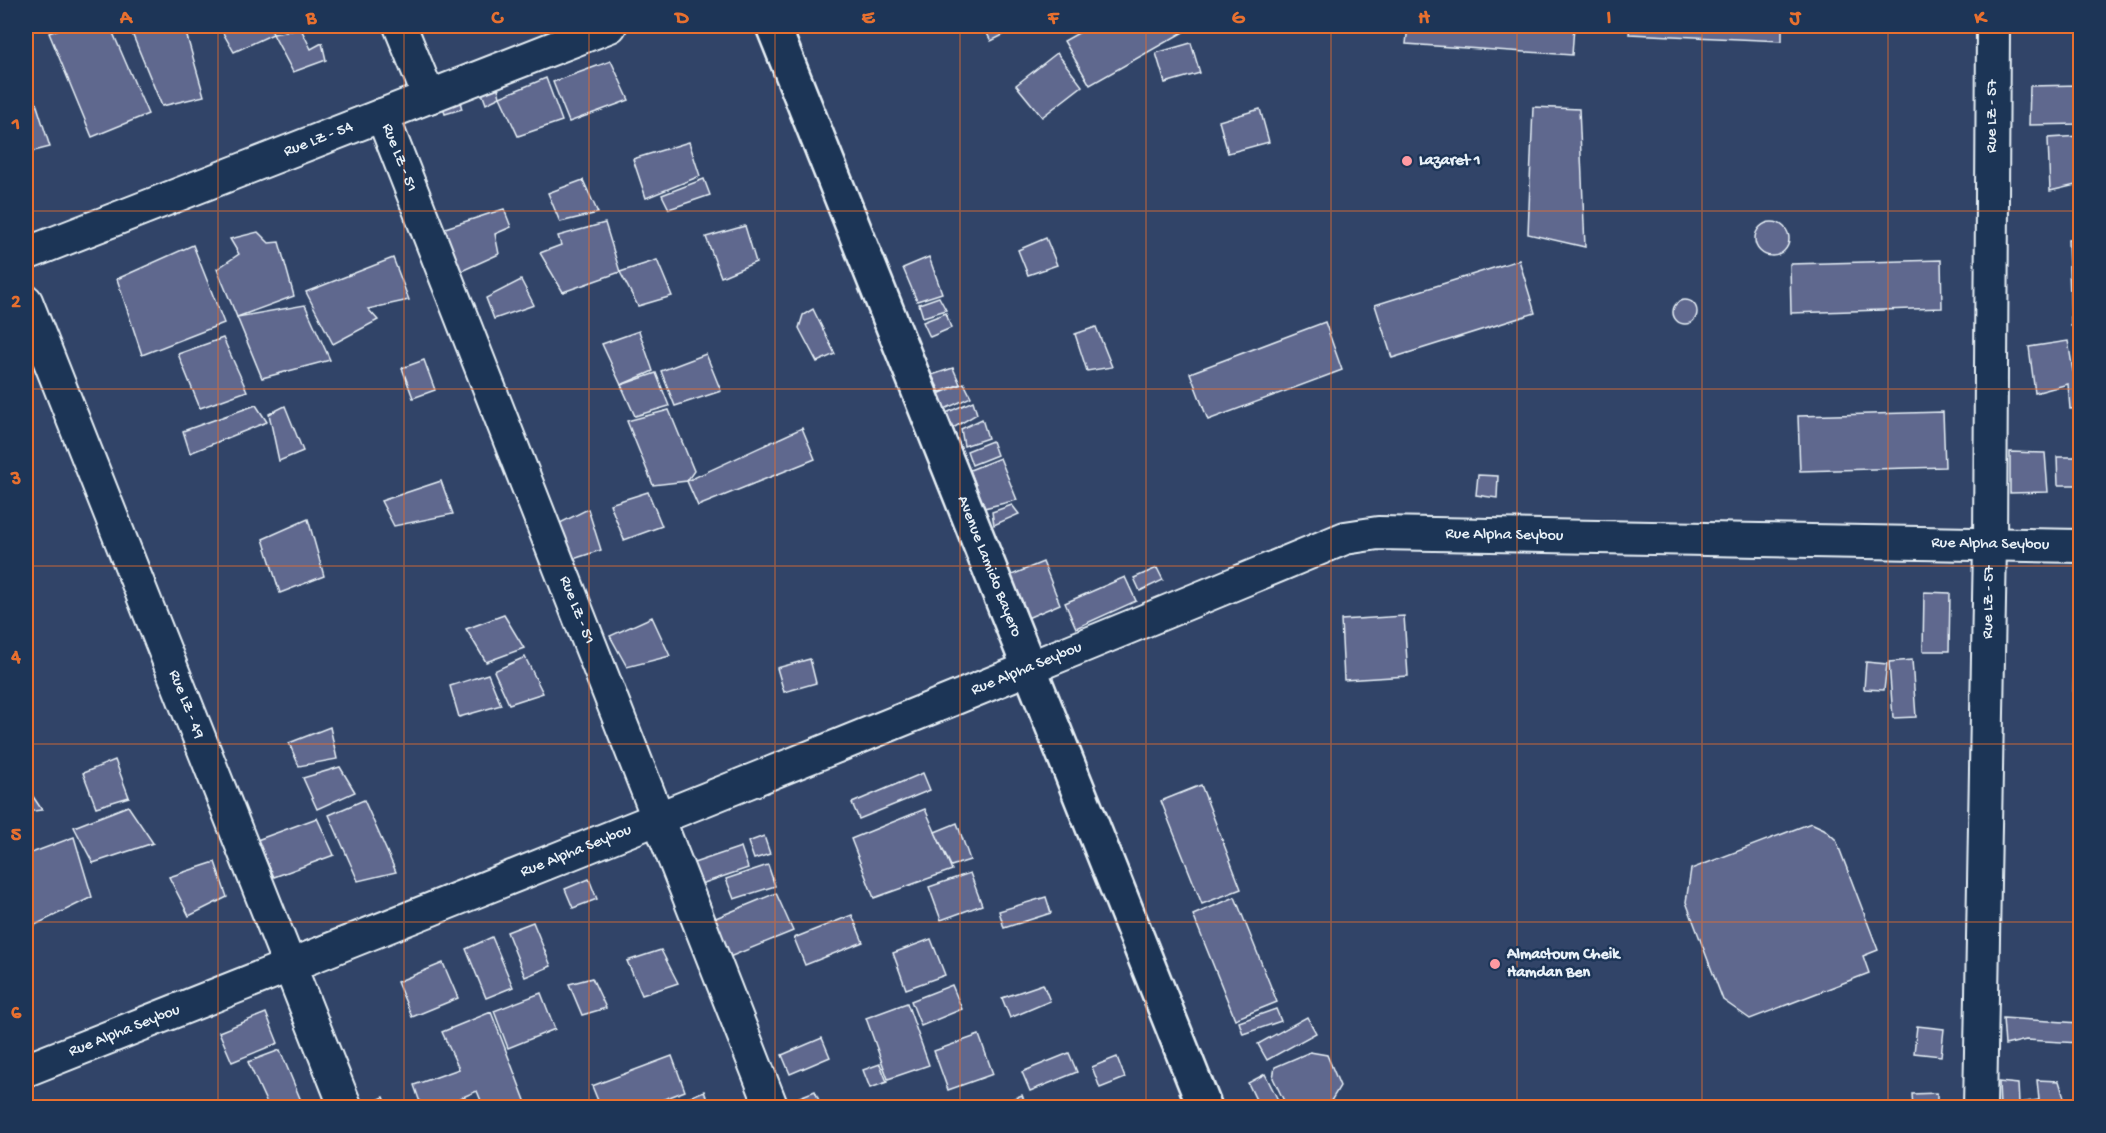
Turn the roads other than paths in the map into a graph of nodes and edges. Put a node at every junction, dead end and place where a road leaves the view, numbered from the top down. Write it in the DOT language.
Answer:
graph roads {
  1 [pos="400,26"];
  2 [pos="610,26"];
  3 [pos="773,26"];
  4 [pos="1992,26"];
  5 [pos="429,97"];
  6 [pos="382,115"];
  7 [pos="26,254"];
  8 [pos="26,301"];
  9 [pos="1990,544"];
  10 [pos="2080,546"];
  11 [pos="1032,669"];
  12 [pos="660,819"];
  13 [pos="290,965"];
  14 [pos="26,1070"];
  15 [pos="346,1107"];
  16 [pos="772,1107"];
  17 [pos="1205,1107"];
  18 [pos="1980,1107"];
  1 -- 5 [label="street"];
  2 -- 5 [label="street, Rue LZ - 54"];
  3 -- 11 [label="street, Avenue Lamido Bayero"];
  4 -- 9 [label="street, Rue LZ - 57"];
  5 -- 6 [label="street, Rue LZ - 54"];
  6 -- 7 [label="street, Rue LZ - 54"];
  6 -- 12 [label="street, Rue LZ - 51"];
  8 -- 13 [label="street, Rue LZ - 49"];
  9 -- 10 [label="street, Rue Alpha Seybou"];
  9 -- 11 [label="street, Rue Alpha Seybou"];
  9 -- 18 [label="street, Rue LZ - 57"];
  11 -- 12 [label="street, Rue Alpha Seybou"];
  11 -- 17 [label="street, Avenue Lamido Bayero"];
  12 -- 13 [label="street, Rue Alpha Seybou"];
  12 -- 16 [label="street, Rue LZ - 51"];
  13 -- 14 [label="street, Rue Alpha Seybou"];
  13 -- 15 [label="street, Rue LZ - 49"];
}
